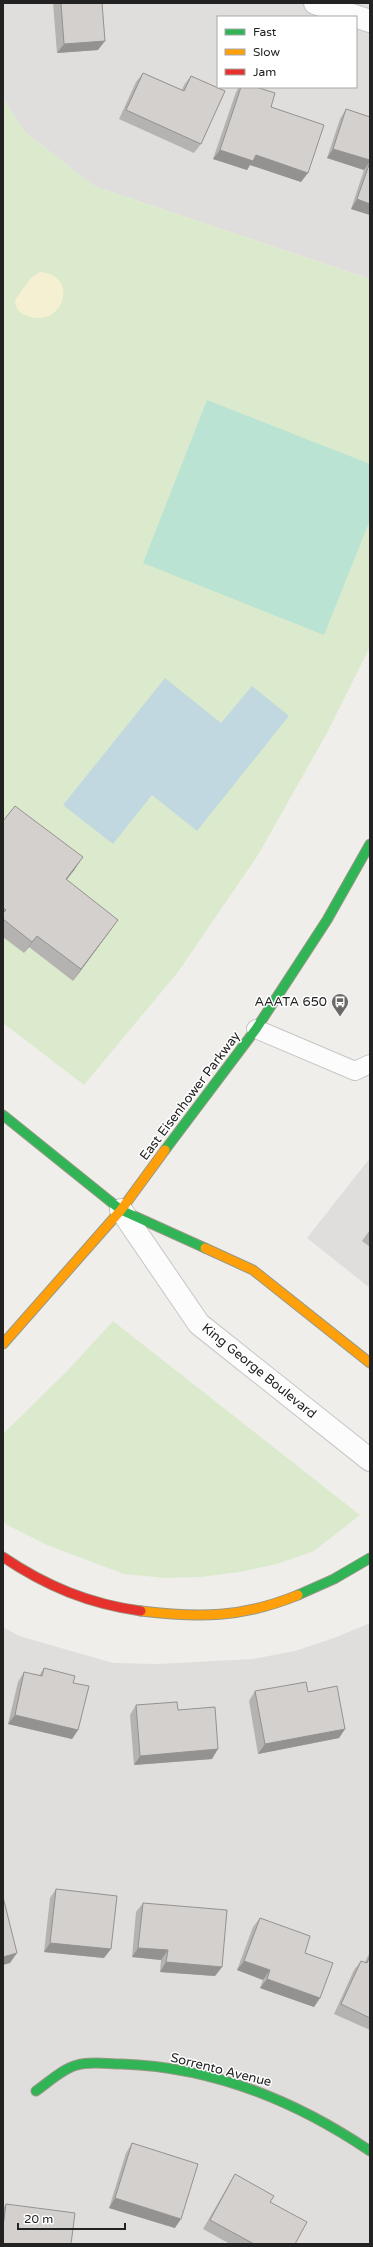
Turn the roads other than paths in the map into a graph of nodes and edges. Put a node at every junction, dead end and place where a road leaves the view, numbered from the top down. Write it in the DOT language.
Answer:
graph roads {
  1 [pos="315,3"];
  2 [pos="355,16"];
  3 [pos="357,17"];
  4 [pos="370,21"];
  5 [pos="370,844"];
  6 [pos="256,1029"];
  7 [pos="370,1064"];
  8 [pos="3,1115"];
  9 [pos="121,1210"];
  10 [pos="3,1344"];
  11 [pos="370,1363"];
  12 [pos="370,1460"];
  13 [pos="3,1558"];
  14 [pos="370,1558"];
  15 [pos="36,2091"];
  16 [pos="370,2150"];
  1 -- 2 [label="street"];
  3 -- 4 [label="street"];
  5 -- 6 [label="street, East Eisenhower Parkway"];
  6 -- 7 [label="lane"];
  6 -- 9 [label="street, East Eisenhower Parkway"];
  8 -- 9 [label="street, King George Boulevard"];
  9 -- 10 [label="street, East Eisenhower Parkway"];
  9 -- 11 [label="street, King George Boulevard"];
  9 -- 12 [label="street, King George Boulevard"];
  13 -- 14 [label="street"];
  15 -- 16 [label="street, Sorrento Avenue"];
}
